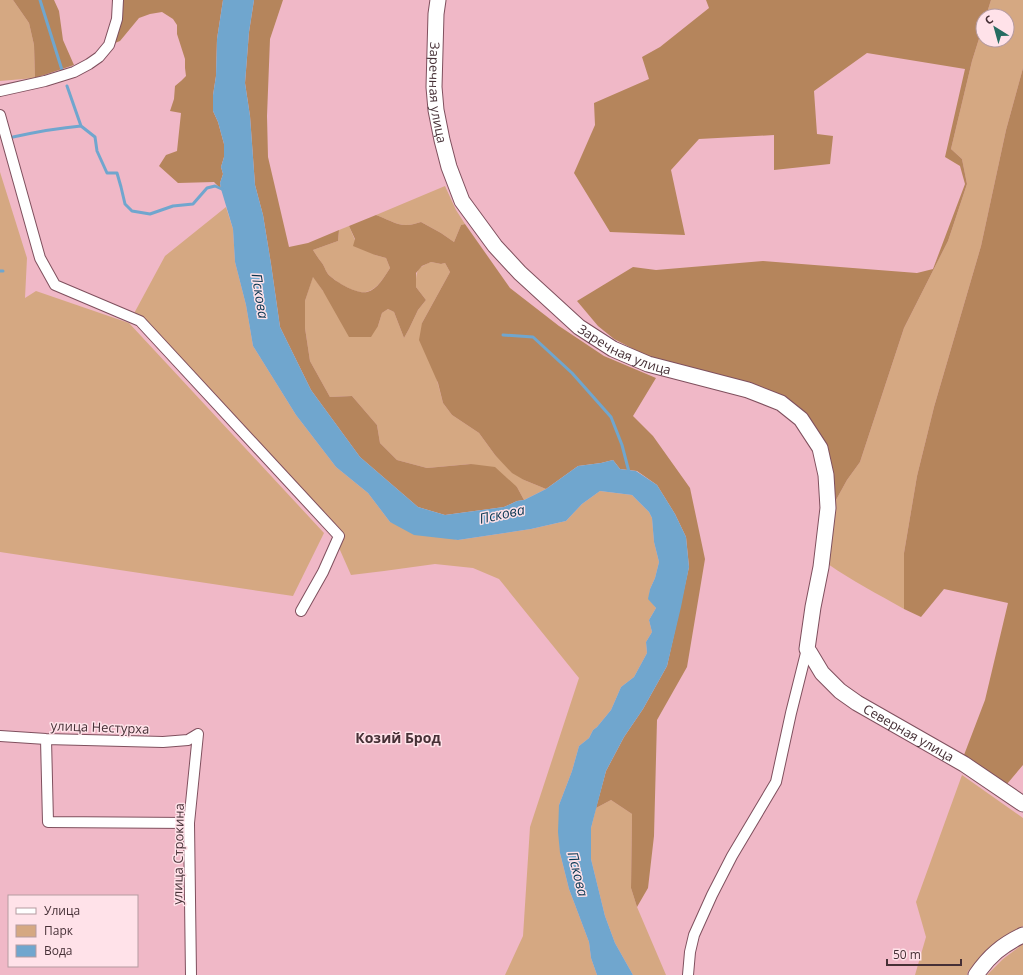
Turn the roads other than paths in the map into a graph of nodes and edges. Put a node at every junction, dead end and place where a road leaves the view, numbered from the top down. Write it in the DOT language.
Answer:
graph roads {
  1 [pos="118,0"];
  2 [pos="438,0"];
  3 [pos="0,91"];
  4 [pos="0,115"];
  5 [pos="301,611"];
  6 [pos="807,649"];
  7 [pos="198,734"];
  8 [pos="0,736"];
  9 [pos="46,739"];
  10 [pos="1023,804"];
  11 [pos="189,823"];
  12 [pos="1023,935"];
  13 [pos="191,975"];
  14 [pos="688,975"];
  15 [pos="976,975"];
  1 -- 3 [label="street"];
  2 -- 6 [label="street, Заречная улица"];
  4 -- 5 [label="street"];
  6 -- 10 [label="street, Северная улица"];
  6 -- 14 [label="street"];
  7 -- 9 [label="street, улица Нестурха"];
  7 -- 11 [label="street, улица Строкина"];
  8 -- 9 [label="street, улица Нестурха"];
  9 -- 11 [label="street"];
  11 -- 13 [label="street, улица Строкина"];
  12 -- 15 [label="street"];
}
